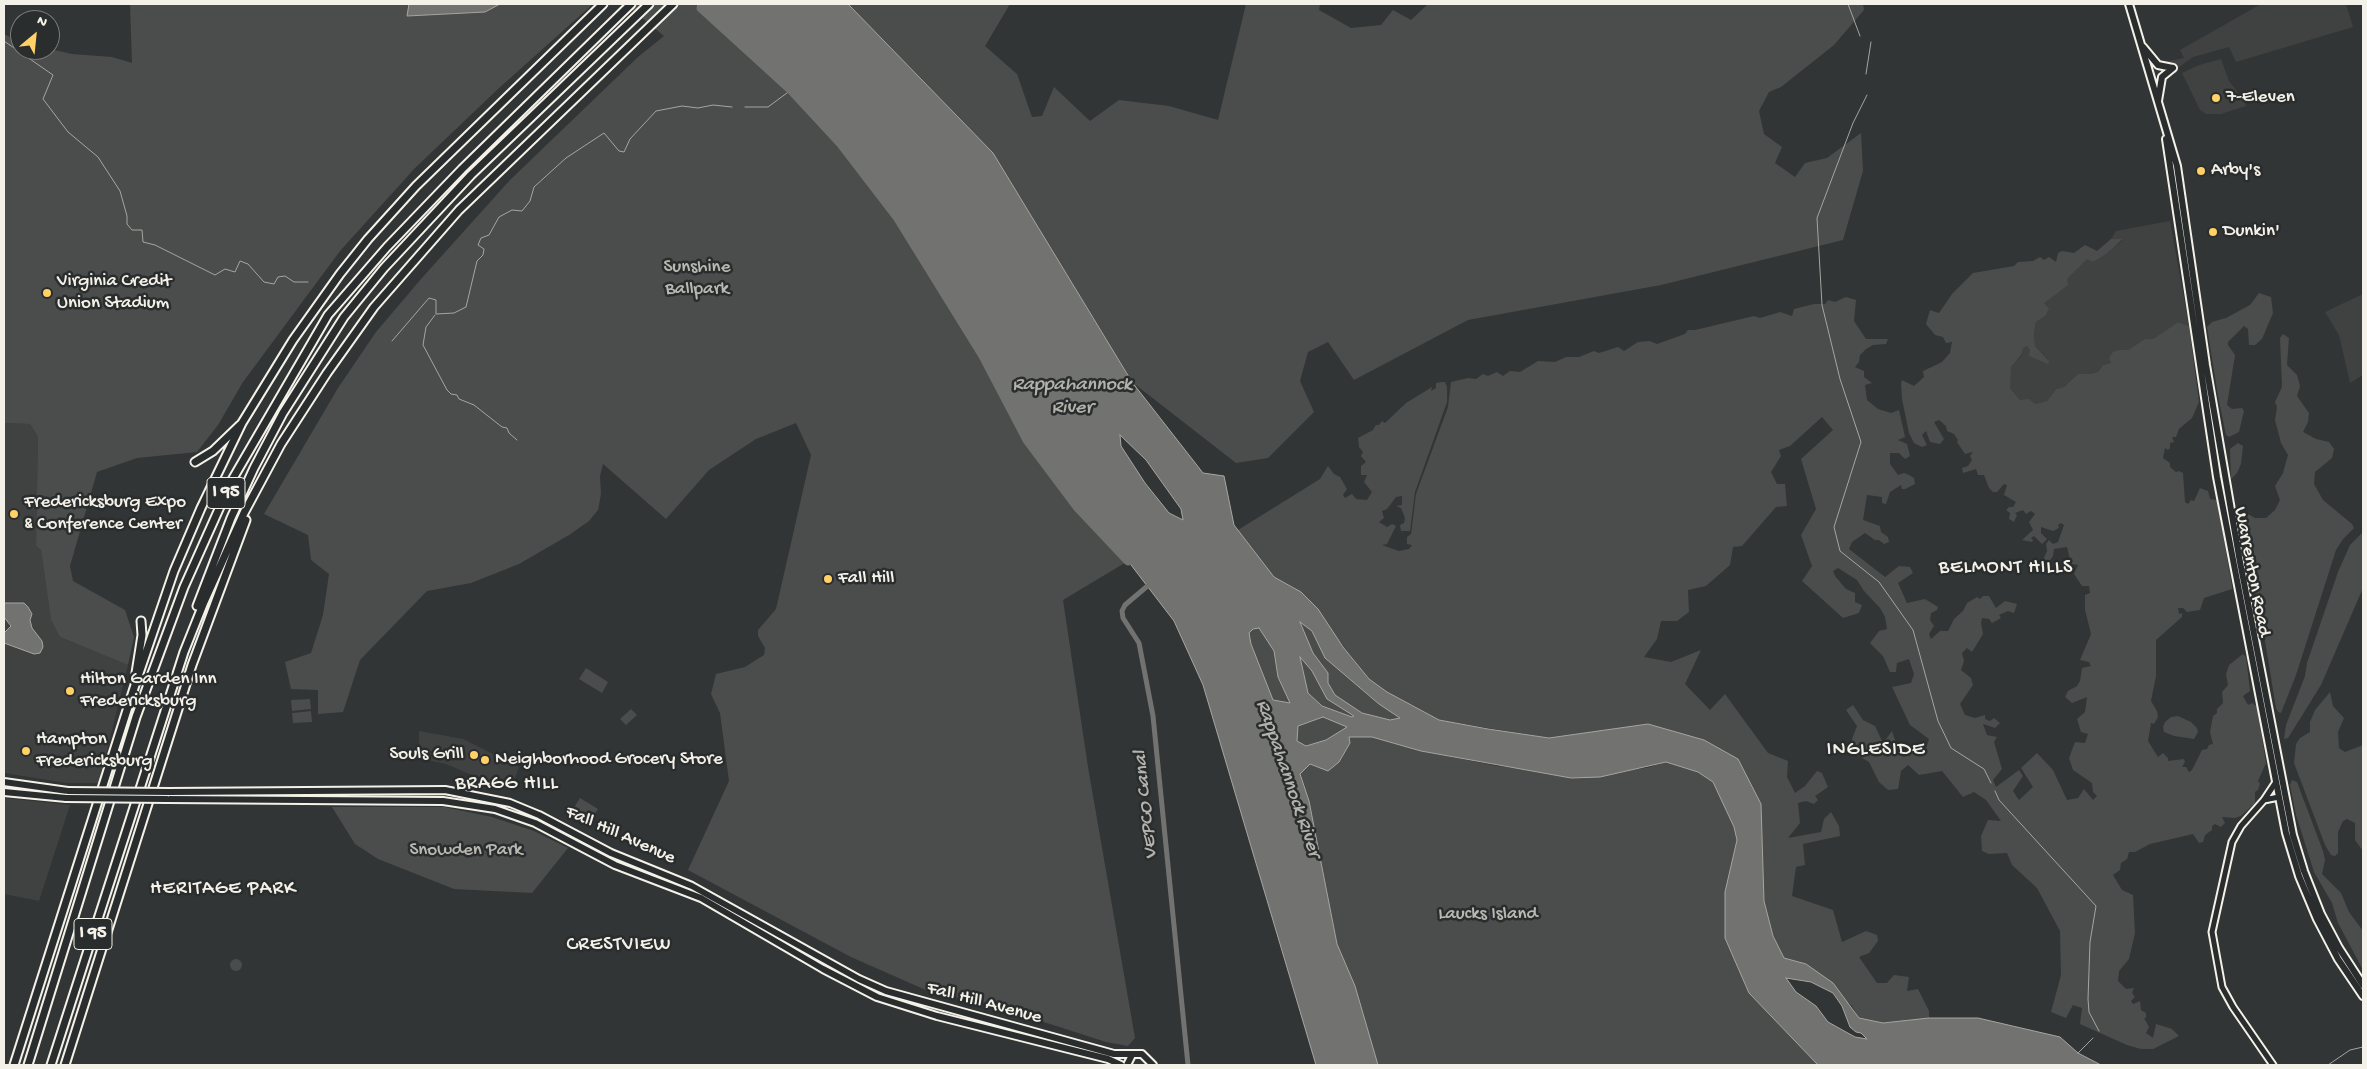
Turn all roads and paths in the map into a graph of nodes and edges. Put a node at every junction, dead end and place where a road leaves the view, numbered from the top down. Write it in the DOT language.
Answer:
graph roads {
  1 [pos="603,4"];
  2 [pos="631,4"];
  3 [pos="649,4"];
  4 [pos="673,4"];
  5 [pos="2129,4"];
  6 [pos="2141,44"];
  7 [pos="2158,104"];
  8 [pos="2166,136"];
  9 [pos="242,423"];
  10 [pos="195,462"];
  11 [pos="261,482"];
  12 [pos="141,621"];
  13 [pos="184,652"];
  14 [pos="135,686"];
  15 [pos="2276,781"];
  16 [pos="4,782"];
  17 [pos="4,792"];
  18 [pos="67,795"];
  19 [pos="2279,797"];
  20 [pos="2264,800"];
  21 [pos="625,858"];
  22 [pos="615,865"];
  23 [pos="2363,985"];
  24 [pos="2363,996"];
  25 [pos="1068,1050"];
  26 [pos="1132,1055"];
  27 [pos="1150,1064"];
  28 [pos="14,1065"];
  29 [pos="28,1065"];
  30 [pos="51,1065"];
  31 [pos="65,1065"];
  32 [pos="1112,1065"];
  33 [pos="1121,1065"];
  34 [pos="1126,1065"];
  35 [pos="2273,1065"];
  1 -- 9 [label="highway, I 95"];
  2 -- 29 [label="highway, I 95"];
  3 -- 13 [label="highway, I 95"];
  4 -- 11 [label="highway, I 95"];
  5 -- 6 [label="main road, Warrenton Road"];
  6 -- 7 [label="main road, Warrenton Road"];
  6 -- 7 [label="main road"];
  7 -- 8 [label="main road, Warrenton Road"];
  8 -- 15 [label="main road, Warrenton Road"];
  8 -- 23 [label="main road, Warrenton Road"];
  9 -- 10 [label="highway"];
  9 -- 14 [label="highway, I 95"];
  11 -- 13 [label="highway, I 95"];
  11 -- 31 [label="highway"];
  12 -- 14 [label="highway"];
  13 -- 30 [label="highway, I 95"];
  14 -- 28 [label="highway, I 95"];
  15 -- 19 [label="main road, Warrenton Road"];
  15 -- 20 [label="street"];
  16 -- 18 [label="main road, Fall Hill Avenue"];
  17 -- 18 [label="main road, Fall Hill Avenue"];
  18 -- 21 [label="main road, Fall Hill Avenue, bridge"];
  18 -- 22 [label="main road, Fall Hill Avenue, bridge"];
  19 -- 20 [label="street"];
  19 -- 24 [label="main road, Warrenton Road"];
  20 -- 35 [label="street"];
  21 -- 22 [label="main road"];
  21 -- 26 [label="main road, Fall Hill Avenue"];
  22 -- 25 [label="main road, Fall Hill Avenue"];
  25 -- 32 [label="main road"];
  25 -- 33 [label="main road, Fall Hill Avenue"];
  26 -- 27 [label="main road, Fall Hill Avenue"];
  26 -- 34 [label="main road"];
}
